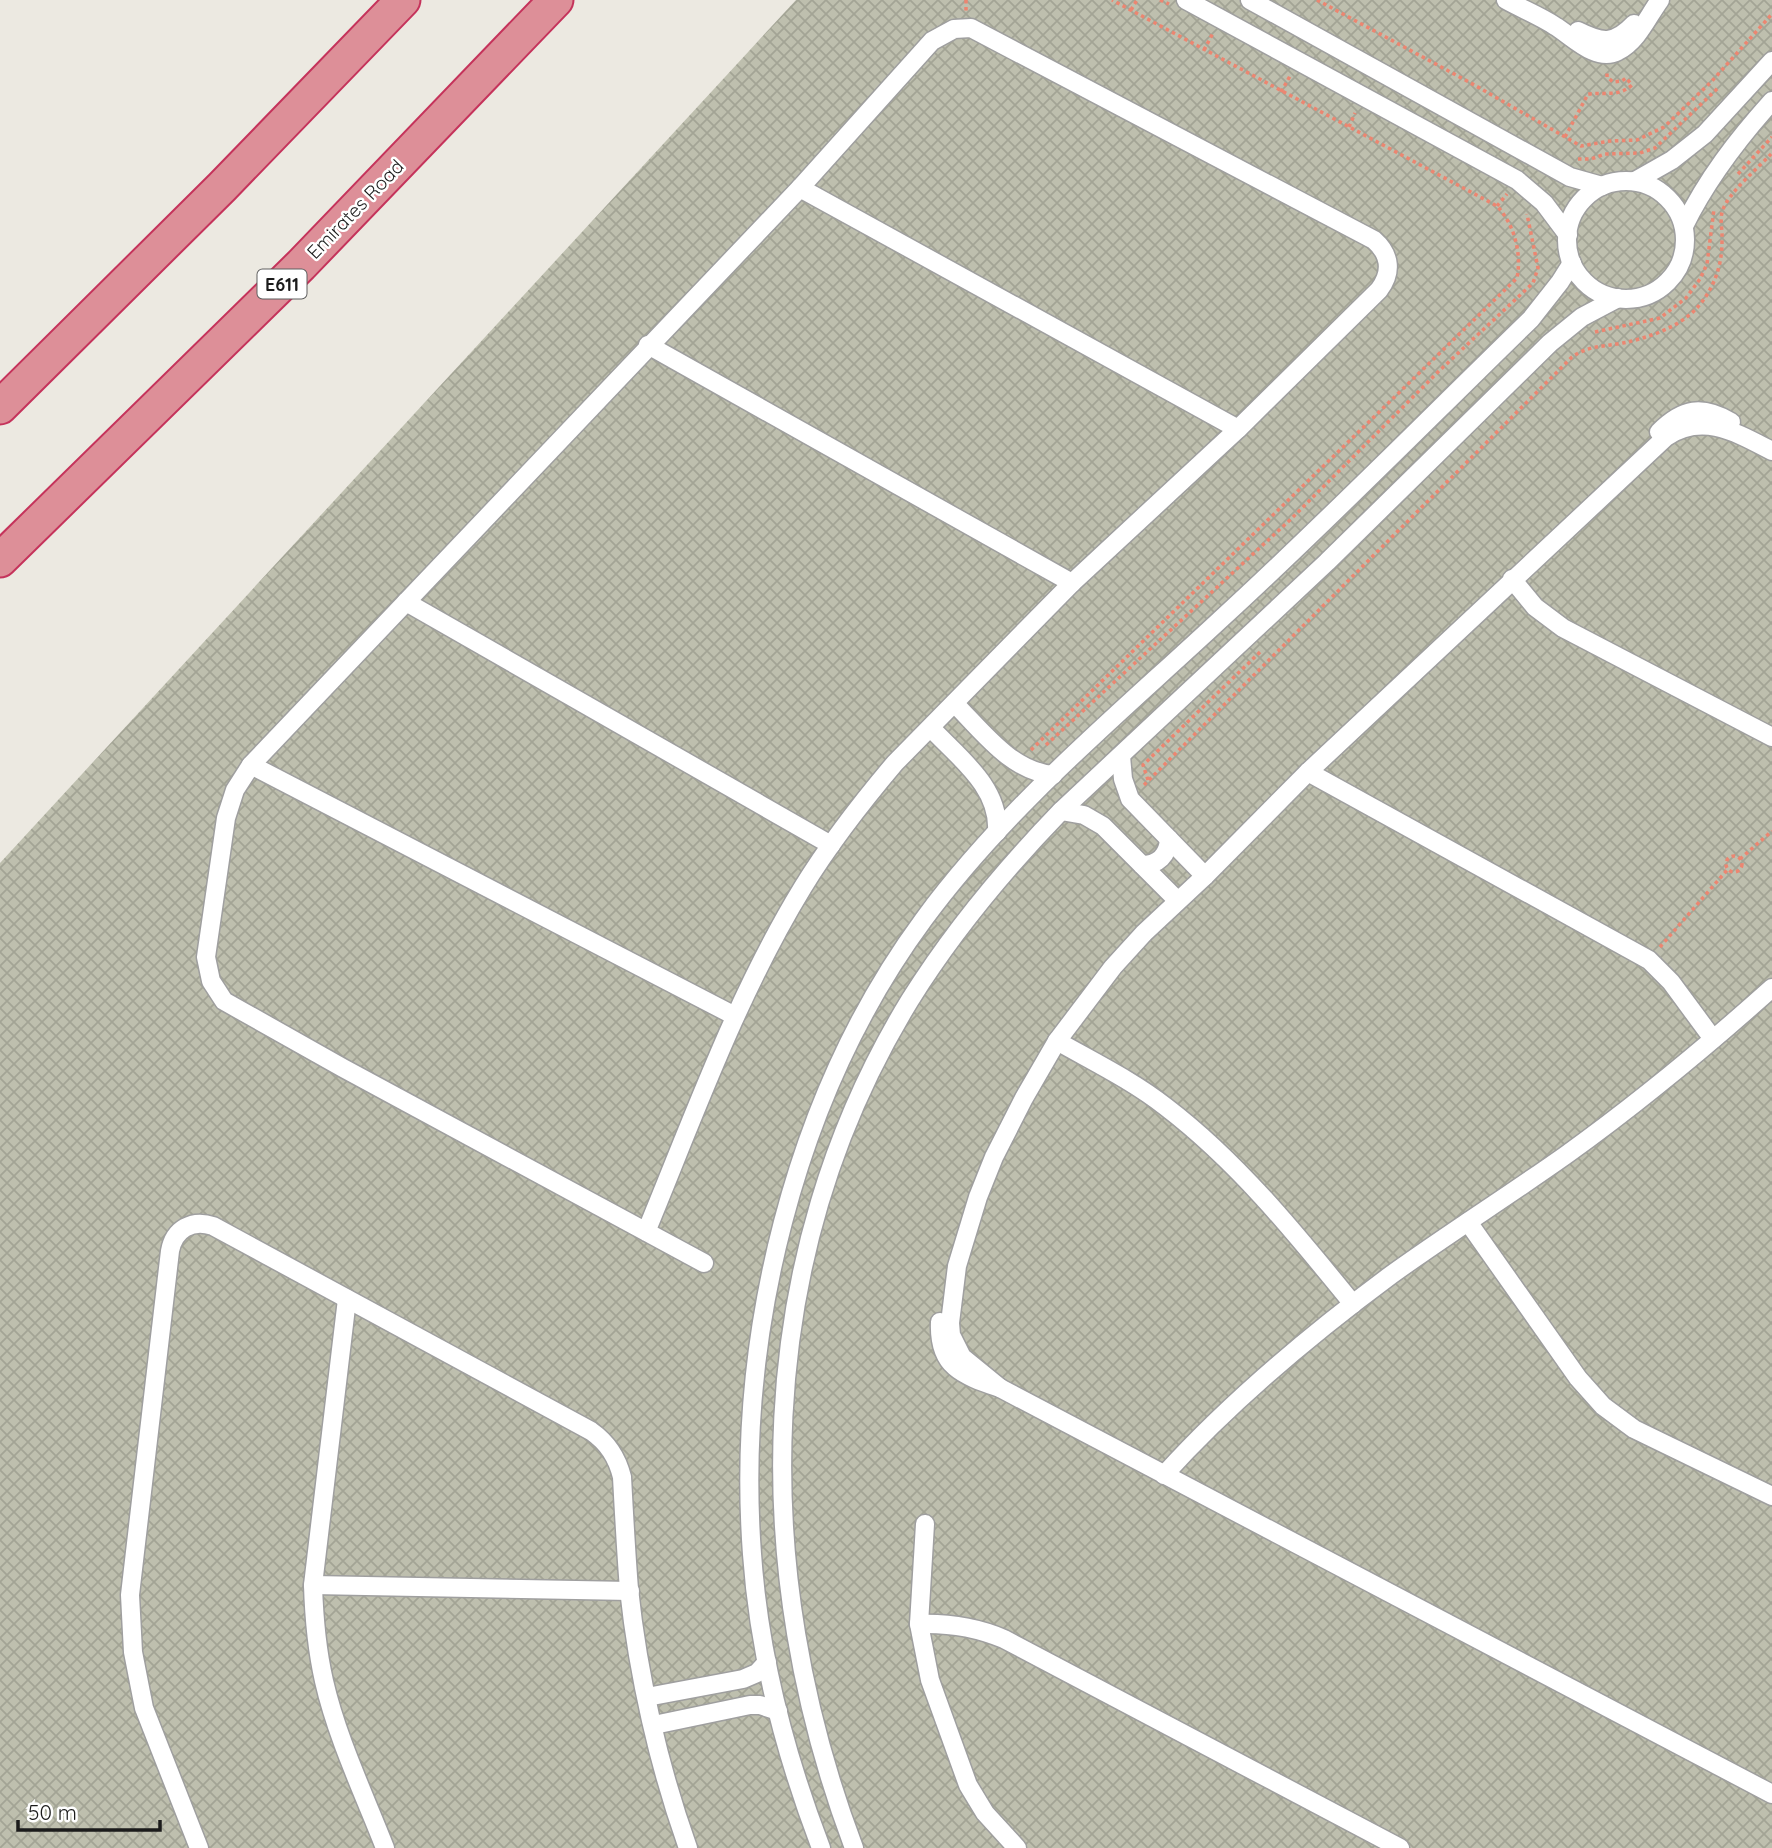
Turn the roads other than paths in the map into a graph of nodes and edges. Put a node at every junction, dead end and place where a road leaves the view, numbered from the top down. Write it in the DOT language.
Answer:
graph roads {
  1 [pos="403,0"];
  2 [pos="556,0"];
  3 [pos="1186,0"];
  4 [pos="1250,0"];
  5 [pos="1506,0"];
  6 [pos="1658,3"];
  7 [pos="1772,61"];
  8 [pos="1772,101"];
  9 [pos="1635,181"];
  10 [pos="1602,186"];
  11 [pos="800,188"];
  12 [pos="1684,226"];
  13 [pos="1567,235"];
  14 [pos="1572,263"];
  15 [pos="1618,298"];
  16 [pos="648,345"];
  17 [pos="0,407"];
  18 [pos="1238,429"];
  19 [pos="1765,447"];
  20 [pos="0,560"];
  21 [pos="1512,579"];
  22 [pos="1072,583"];
  23 [pos="406,602"];
  24 [pos="955,704"];
  25 [pos="932,728"];
  26 [pos="1772,737"];
  27 [pos="1121,756"];
  28 [pos="251,765"];
  29 [pos="1308,772"];
  30 [pos="1053,775"];
  31 [pos="1061,811"];
  32 [pos="997,831"];
  33 [pos="1169,839"];
  34 [pos="831,845"];
  35 [pos="1142,865"];
  36 [pos="1205,876"];
  37 [pos="1177,900"];
  38 [pos="1772,988"];
  39 [pos="735,1016"];
  40 [pos="1713,1039"];
  41 [pos="1057,1041"];
  42 [pos="1468,1222"];
  43 [pos="646,1232"];
  44 [pos="704,1263"];
  45 [pos="346,1299"];
  46 [pos="1353,1304"];
  47 [pos="1164,1475"];
  48 [pos="1772,1496"];
  49 [pos="925,1524"];
  50 [pos="313,1585"];
  51 [pos="629,1591"];
  52 [pos="919,1624"];
  53 [pos="767,1662"];
  54 [pos="648,1696"];
  55 [pos="778,1711"];
  56 [pos="654,1725"];
  57 [pos="1772,1794"];
  58 [pos="682,1846"];
  59 [pos="199,1848"];
  60 [pos="386,1848"];
  61 [pos="821,1848"];
  62 [pos="854,1848"];
  63 [pos="1017,1848"];
  64 [pos="1400,1848"];
  1 -- 17 [label="highway"];
  2 -- 20 [label="highway, Emirates Road / E611"];
  3 -- 13 [label="street"];
  4 -- 10 [label="street"];
  5 -- 6 [label="street"];
  7 -- 9 [label="street"];
  8 -- 12 [label="street"];
  9 -- 10 [label="street"];
  9 -- 12 [label="street"];
  10 -- 13 [label="street"];
  11 -- 16 [label="street"];
  11 -- 18 [label="street"];
  11 -- 18 [label="street"];
  12 -- 15 [label="street"];
  13 -- 14 [label="street"];
  14 -- 15 [label="street"];
  14 -- 30 [label="street"];
  15 -- 27 [label="street"];
  16 -- 22 [label="street"];
  16 -- 23 [label="street"];
  18 -- 22 [label="street"];
  19 -- 21 [label="street"];
  21 -- 26 [label="street"];
  21 -- 29 [label="street"];
  22 -- 24 [label="street"];
  23 -- 28 [label="street"];
  23 -- 34 [label="street"];
  24 -- 25 [label="street"];
  24 -- 30 [label="street"];
  25 -- 32 [label="street"];
  25 -- 34 [label="street"];
  27 -- 31 [label="street"];
  27 -- 33 [label="street"];
  28 -- 39 [label="street"];
  28 -- 43 [label="street"];
  29 -- 36 [label="street"];
  29 -- 40 [label="street"];
  30 -- 32 [label="street"];
  31 -- 35 [label="street"];
  31 -- 62 [label="street"];
  32 -- 53 [label="street"];
  33 -- 35 [label="street"];
  33 -- 36 [label="street"];
  34 -- 39 [label="street"];
  35 -- 37 [label="street"];
  36 -- 37 [label="street"];
  37 -- 41 [label="street"];
  38 -- 40 [label="street"];
  39 -- 43 [label="street"];
  40 -- 42 [label="street"];
  41 -- 46 [label="street"];
  41 -- 47 [label="street"];
  42 -- 46 [label="street"];
  42 -- 48 [label="street"];
  43 -- 44 [label="street"];
  45 -- 50 [label="street"];
  45 -- 51 [label="street"];
  45 -- 59 [label="street"];
  46 -- 47 [label="street"];
  47 -- 57 [label="street"];
  49 -- 52 [label="street"];
  50 -- 51 [label="street"];
  50 -- 60 [label="street"];
  51 -- 54 [label="street"];
  52 -- 63 [label="street"];
  52 -- 64 [label="street"];
  53 -- 54 [label="street"];
  53 -- 55 [label="street"];
  54 -- 56 [label="street"];
  55 -- 56 [label="street"];
  55 -- 61 [label="street"];
  56 -- 58 [label="street"];
}
